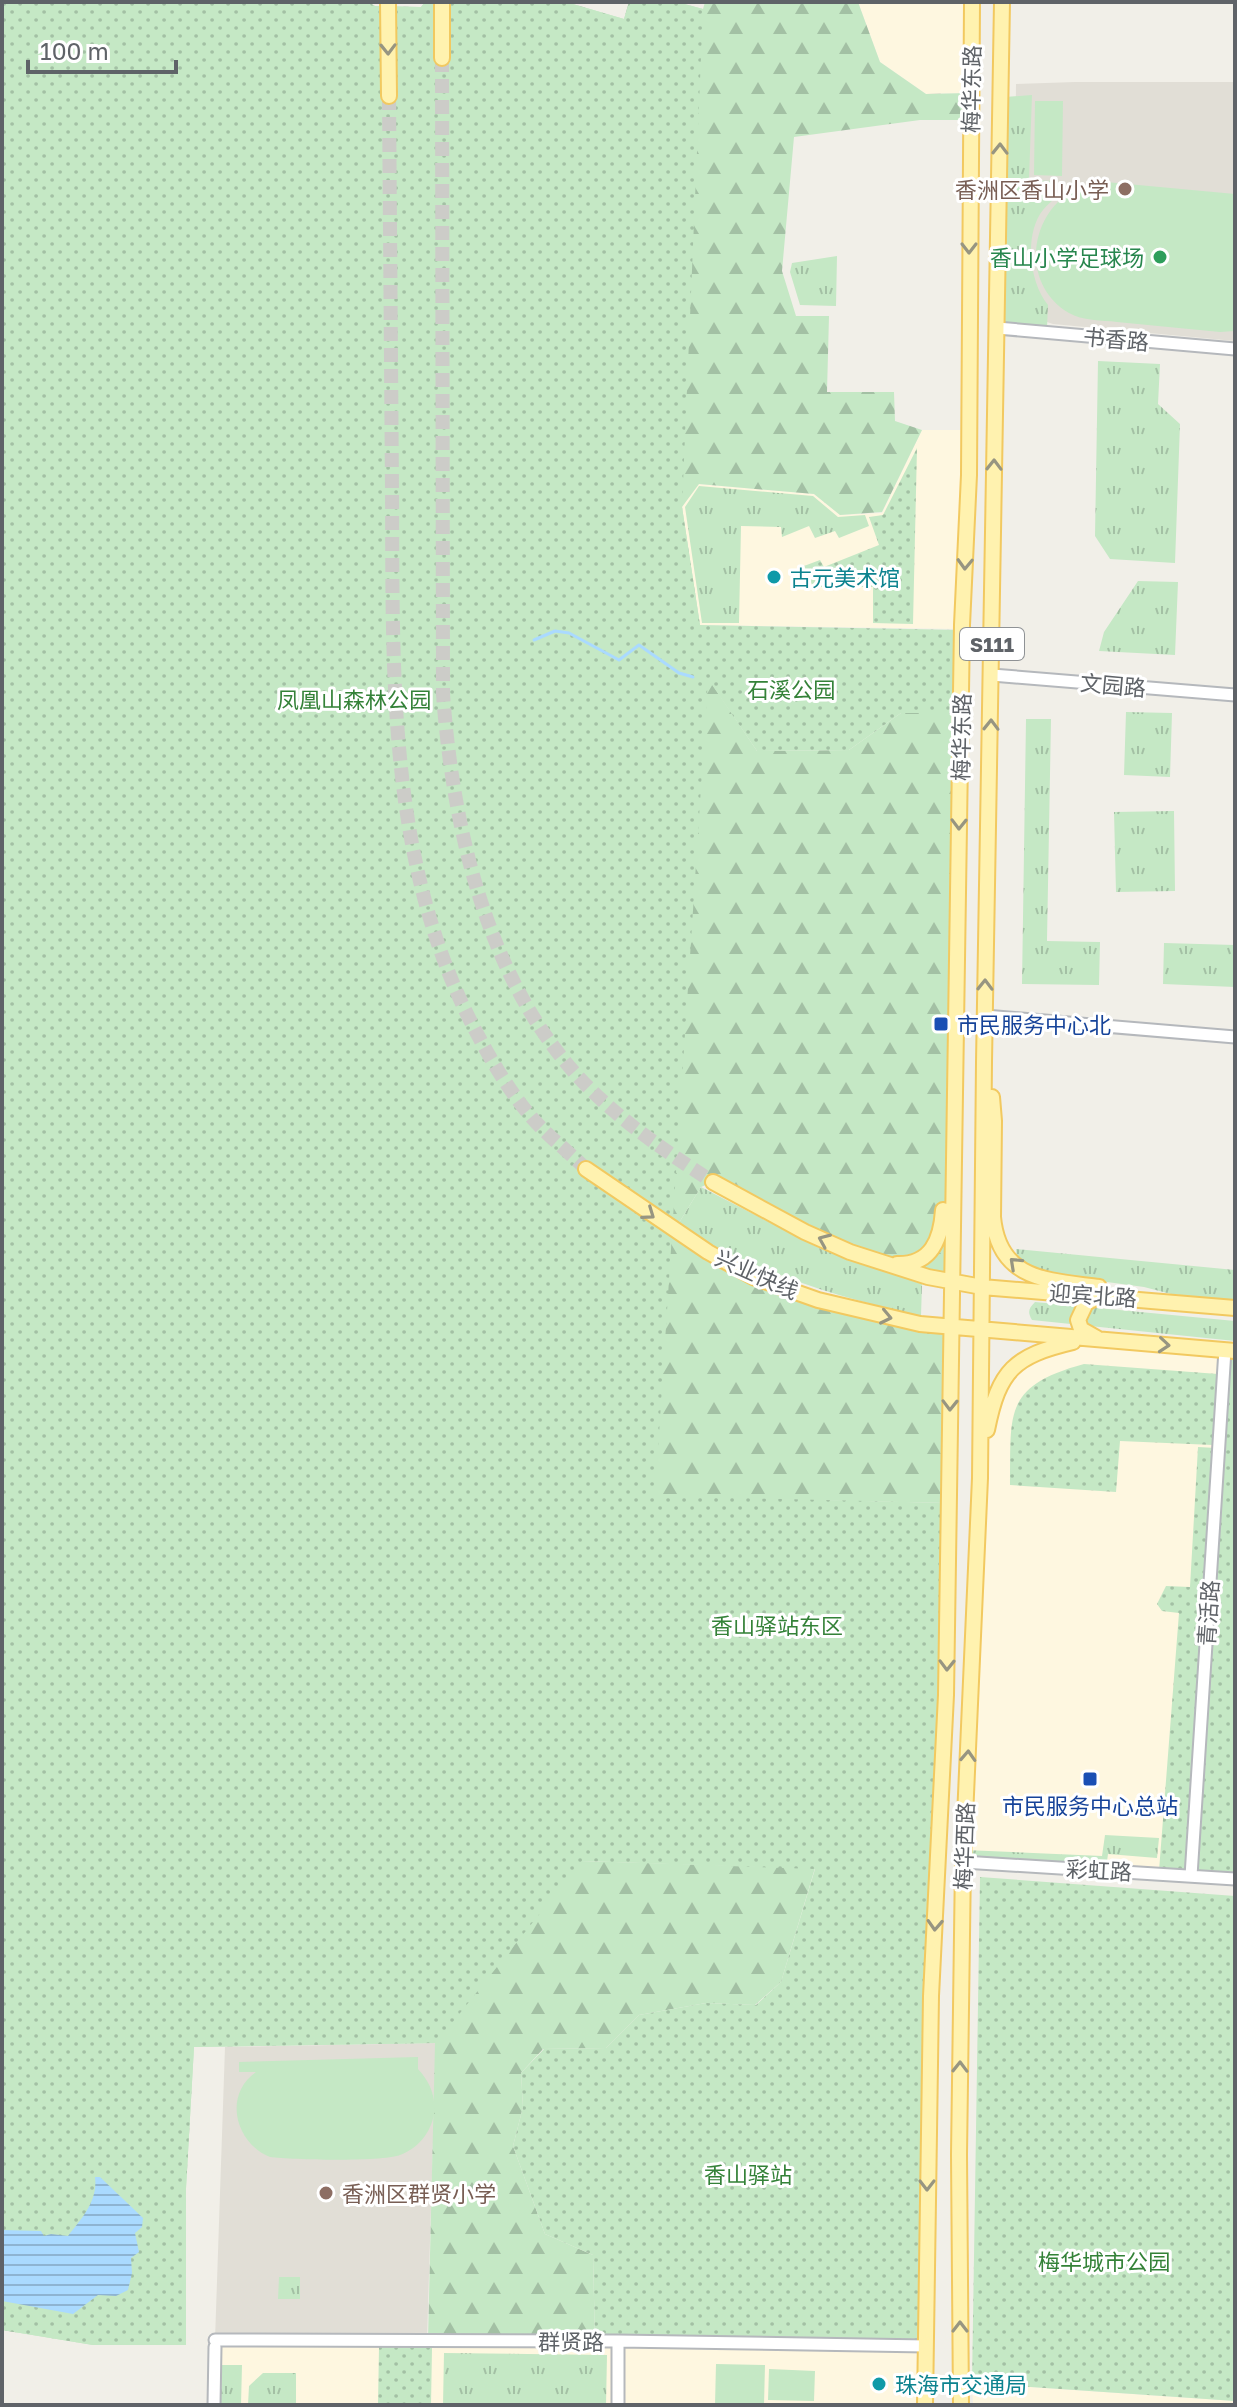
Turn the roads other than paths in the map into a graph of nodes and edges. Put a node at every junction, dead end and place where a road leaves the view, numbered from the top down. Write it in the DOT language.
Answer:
graph roads {
  1 [pos="388,2"];
  2 [pos="442,2"];
  3 [pos="972,2"];
  4 [pos="1002,2"];
  5 [pos="442,58"];
  6 [pos="389,96"];
  7 [pos="997,328"];
  8 [pos="1235,349"];
  9 [pos="992,675"];
  10 [pos="1235,695"];
  11 [pos="985,1016"];
  12 [pos="1235,1037"];
  13 [pos="984,1062"];
  14 [pos="955,1070"];
  15 [pos="586,1169"];
  16 [pos="713,1182"];
  17 [pos="888,1264"];
  18 [pos="951,1283"];
  19 [pos="982,1287"];
  20 [pos="1101,1296"];
  21 [pos="1170,1300"];
  22 [pos="1235,1308"];
  23 [pos="951,1327"];
  24 [pos="982,1330"];
  25 [pos="1095,1339"];
  26 [pos="1230,1350"];
  27 [pos="980,1478"];
  28 [pos="963,1862"];
  29 [pos="1191,1876"];
  30 [pos="1235,1879"];
  31 [pos="618,2341"];
  32 [pos="926,2346"];
  33 [pos="214,2405"];
  34 [pos="618,2405"];
  35 [pos="925,2405"];
  36 [pos="961,2405"];
  1 -- 6 [label="main road, one-way"];
  2 -- 5 [label="main road"];
  3 -- 14 [label="main road, 梅华东路 / S111, one-way"];
  7 -- 4 [label="main road, 梅华东路 / S111, one-way"];
  7 -- 8 [label="street, 书香路"];
  9 -- 7 [label="main road, 梅华东路 / S111, one-way"];
  9 -- 10 [label="street, 文园路"];
  11 -- 9 [label="main road, 梅华东路 / S111, one-way"];
  11 -- 12 [label="street"];
  11 -- 13 [label="main road, 梅华东路 / S111"];
  13 -- 19 [label="main road, 梅华东路 / S111"];
  21 -- 13 [label="main road, one-way"];
  14 -- 17 [label="main road"];
  14 -- 18 [label="main road, 梅华东路 / S111"];
  15 -- 23 [label="main road, 兴业快线, one-way"];
  17 -- 16 [label="main road, one-way"];
  17 -- 18 [label="main road"];
  18 -- 19 [label="main road, 迎宾北路"];
  18 -- 23 [label="main road, 梅华东路 / S111"];
  19 -- 20 [label="main road, 迎宾北路"];
  19 -- 24 [label="main road, 梅华西路"];
  20 -- 21 [label="main road, 迎宾北路"];
  20 -- 25 [label="main road"];
  21 -- 22 [label="main road, 迎宾北路"];
  23 -- 24 [label="main road, 迎宾北路"];
  23 -- 32 [label="main road, 梅华西路, one-way"];
  24 -- 25 [label="main road, 迎宾北路"];
  24 -- 27 [label="main road, 梅华西路"];
  25 -- 26 [label="main road, 迎宾北路, one-way"];
  25 -- 27 [label="main road"];
  26 -- 29 [label="street, 青活路"];
  28 -- 27 [label="main road, 梅华西路, one-way"];
  28 -- 29 [label="street, 彩虹路"];
  36 -- 28 [label="main road, 梅华西路, one-way"];
  29 -- 30 [label="street, 彩虹路"];
  31 -- 32 [label="street, 群贤路"];
  31 -- 33 [label="street, 群贤路"];
  31 -- 34 [label="street"];
  32 -- 35 [label="main road, 梅华西路"];
}
